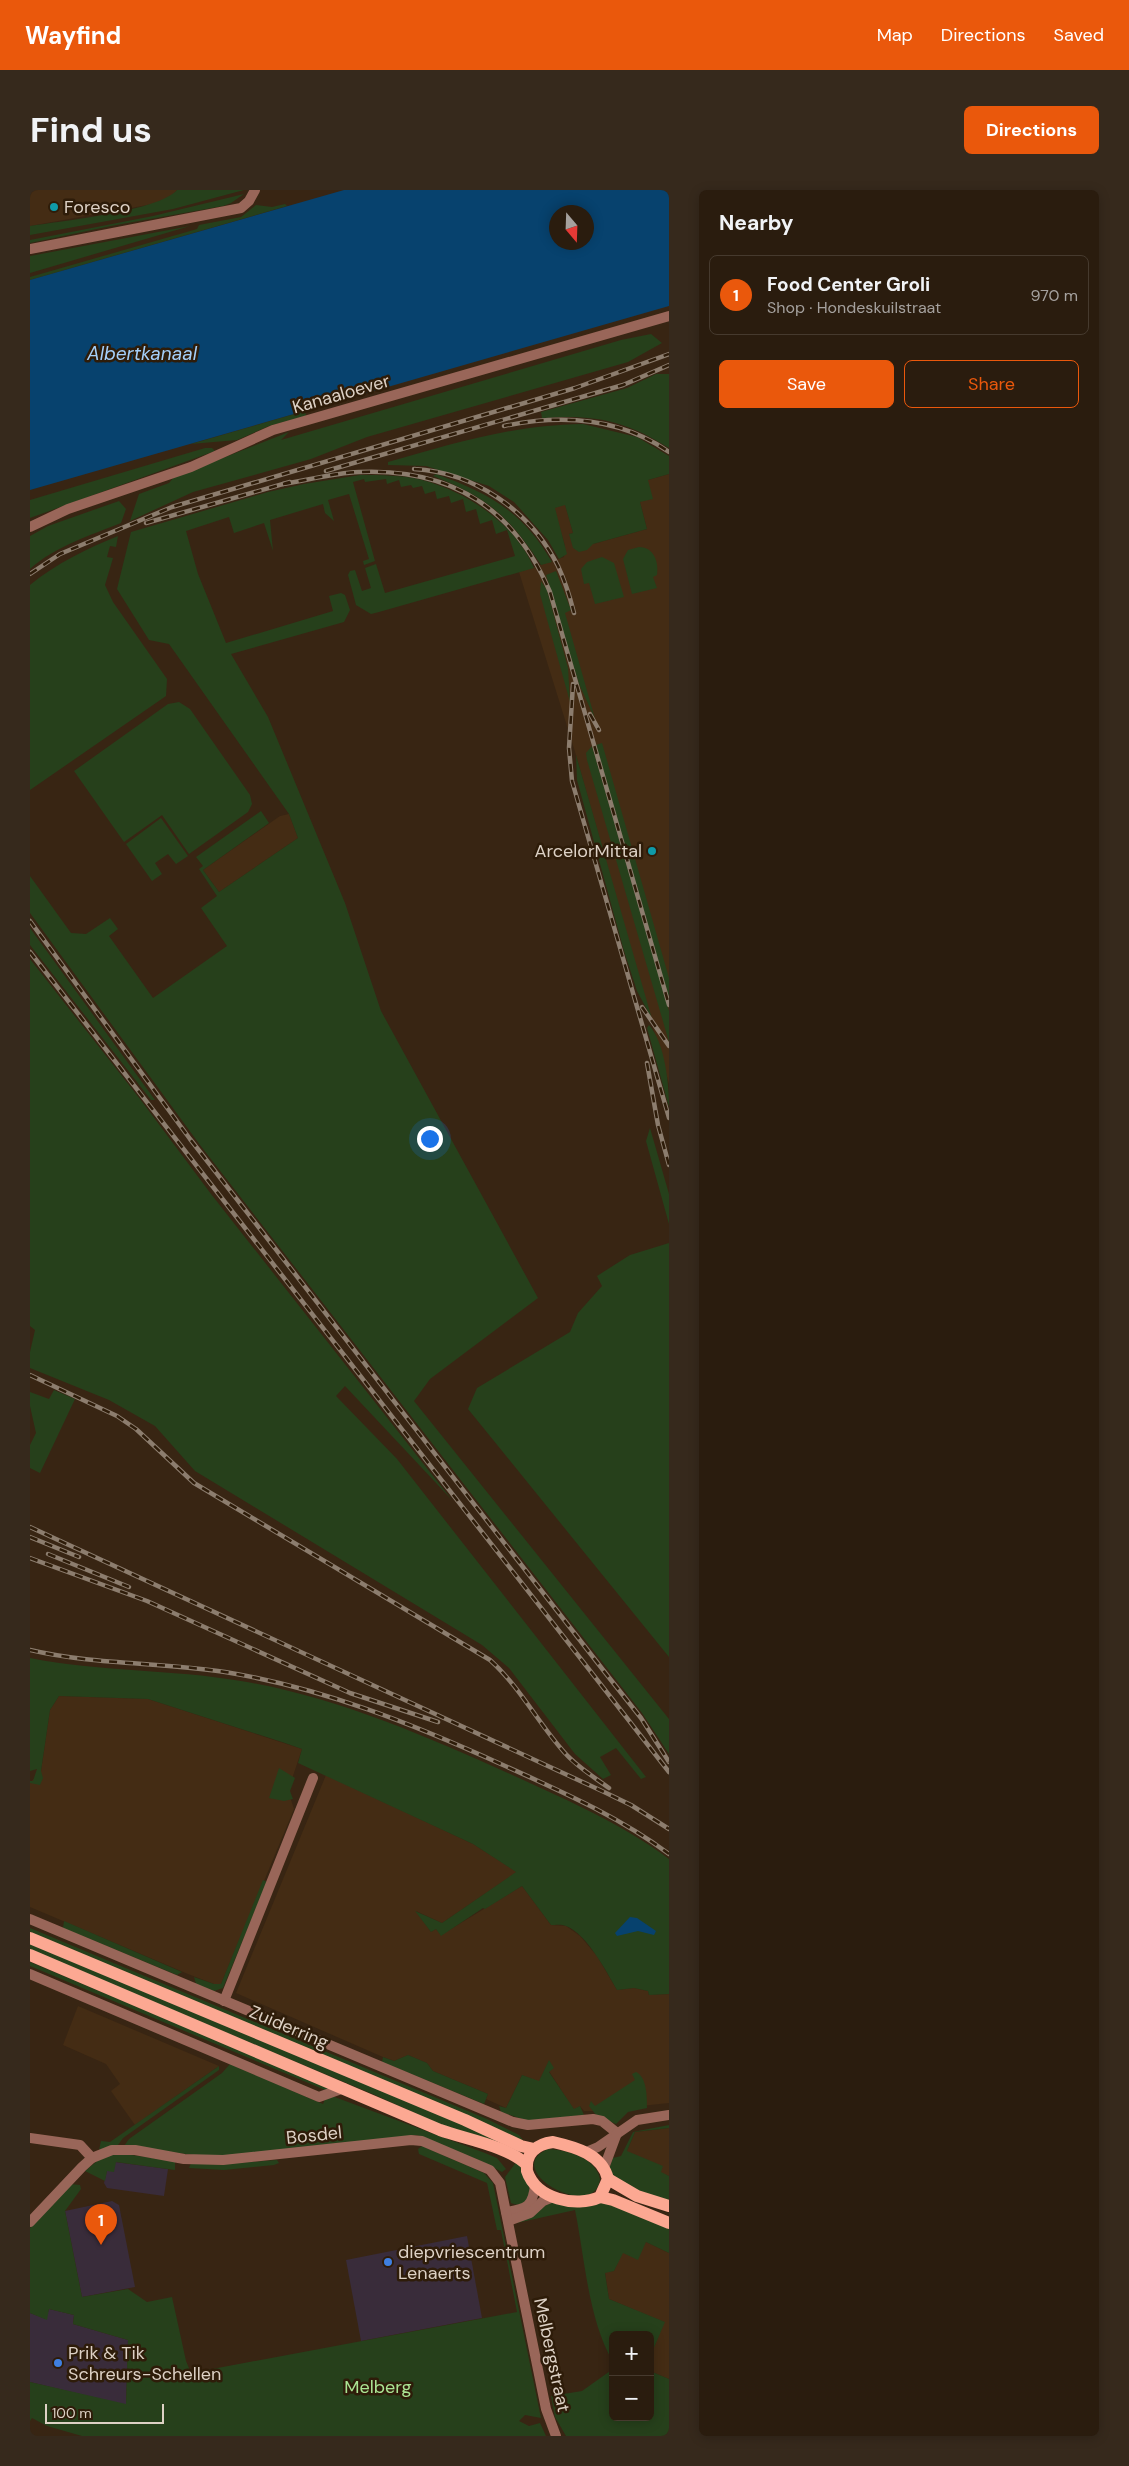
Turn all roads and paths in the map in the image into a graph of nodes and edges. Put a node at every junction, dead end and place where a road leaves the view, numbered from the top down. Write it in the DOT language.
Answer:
graph roads {
  1 [pos="255,190"];
  2 [pos="30,249"];
  3 [pos="669,316"];
  4 [pos="30,526"];
  5 [pos="313,1778"];
  6 [pos="30,1919"];
  7 [pos="30,1938"];
  8 [pos="30,1955"];
  9 [pos="30,1974"];
  10 [pos="224,2001"];
  11 [pos="344,2088"];
  12 [pos="669,2115"];
  13 [pos="617,2133"];
  14 [pos="30,2138"];
  15 [pos="534,2149"];
  16 [pos="586,2152"];
  17 [pos="92,2158"];
  18 [pos="526,2166"];
  19 [pos="606,2174"];
  20 [pos="535,2184"];
  21 [pos="553,2197"];
  22 [pos="600,2197"];
  23 [pos="669,2206"];
  24 [pos="507,2216"];
  25 [pos="30,2222"];
  26 [pos="669,2223"];
  27 [pos="556,2436"];
  1 -- 2 [label="street"];
  3 -- 4 [label="street, Kanaaloever"];
  5 -- 10 [label="street"];
  6 -- 10 [label="street, Zuiderring"];
  7 -- 15 [label="main road, Zuiderring"];
  8 -- 11 [label="main road, Zuiderring"];
  9 -- 11 [label="street"];
  10 -- 13 [label="street, Zuiderring"];
  11 -- 18 [label="main road, Zuiderring"];
  12 -- 13 [label="street"];
  13 -- 16 [label="street"];
  13 -- 19 [label="street"];
  14 -- 17 [label="street"];
  15 -- 16 [label="main road"];
  15 -- 18 [label="main road"];
  16 -- 19 [label="main road"];
  17 -- 24 [label="street, Bosdel"];
  17 -- 25 [label="street"];
  18 -- 20 [label="main road"];
  19 -- 22 [label="main road"];
  19 -- 23 [label="main road"];
  20 -- 21 [label="main road"];
  20 -- 24 [label="street"];
  21 -- 22 [label="main road"];
  21 -- 24 [label="street"];
  22 -- 26 [label="main road"];
  24 -- 27 [label="street, Melbergstraat"];
}
